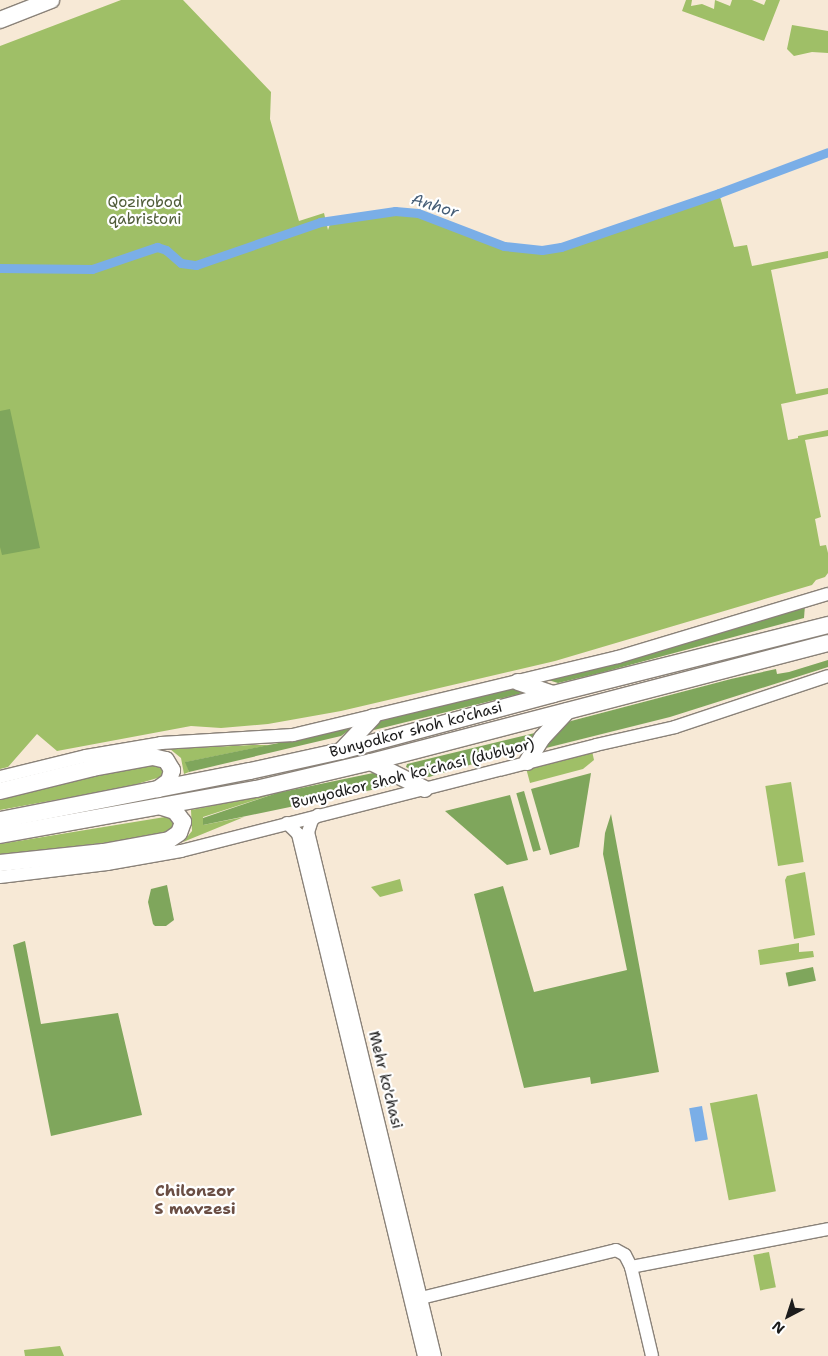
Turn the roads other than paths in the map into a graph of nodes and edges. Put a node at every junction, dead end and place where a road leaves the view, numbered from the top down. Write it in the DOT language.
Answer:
graph roads {
  1 [pos="30,0"];
  2 [pos="51,0"];
  3 [pos="0,12"];
  4 [pos="0,20"];
  5 [pos="828,594"];
  6 [pos="828,625"];
  7 [pos="828,643"];
  8 [pos="828,676"];
  9 [pos="518,682"];
  10 [pos="553,694"];
  11 [pos="566,711"];
  12 [pos="372,717"];
  13 [pos="341,751"];
  14 [pos="370,762"];
  15 [pos="527,762"];
  16 [pos="0,777"];
  17 [pos="158,789"];
  18 [pos="425,789"];
  19 [pos="0,791"];
  20 [pos="162,807"];
  21 [pos="318,815"];
  22 [pos="0,820"];
  23 [pos="287,823"];
  24 [pos="303,833"];
  25 [pos="0,835"];
  26 [pos="0,863"];
  27 [pos="0,877"];
  28 [pos="828,1229"];
  29 [pos="632,1267"];
  30 [pos="414,1294"];
  31 [pos="424,1356"];
  32 [pos="435,1356"];
  33 [pos="652,1356"];
  1 -- 3 [label="main road"];
  2 -- 4 [label="main road"];
  5 -- 9 [label="street"];
  6 -- 10 [label="main road, Bunyodkor shoh ko'chasi"];
  7 -- 11 [label="main road, Bunyodkor shoh ko'chasi"];
  8 -- 15 [label="street, Bunyodkor shoh koʻchasi (dublyor)"];
  9 -- 10 [label="main road"];
  9 -- 12 [label="street"];
  10 -- 13 [label="main road, Bunyodkor shoh ko'chasi"];
  11 -- 14 [label="main road, Bunyodkor shoh ko'chasi"];
  11 -- 15 [label="main road"];
  12 -- 13 [label="main road"];
  12 -- 16 [label="street"];
  13 -- 17 [label="main road, Bunyodkor shoh ko'chasi"];
  14 -- 18 [label="main road"];
  14 -- 20 [label="main road, Bunyodkor shoh ko'chasi"];
  15 -- 18 [label="street, Bunyodkor shoh koʻchasi (dublyor)"];
  17 -- 19 [label="main road"];
  17 -- 22 [label="main road, Bunyodkor shoh ko'chasi"];
  18 -- 21 [label="street, Bunyodkor shoh koʻchasi (dublyor)"];
  20 -- 25 [label="main road, Bunyodkor shoh ko'chasi"];
  20 -- 26 [label="main road"];
  21 -- 23 [label="street, Bunyodkor shoh koʻchasi (dublyor)"];
  21 -- 24 [label="street"];
  23 -- 24 [label="street"];
  23 -- 27 [label="street, Bunyodkor shoh koʻchasi (dublyor)"];
  24 -- 30 [label="street, Mehr ko'chasi"];
  28 -- 29 [label="street"];
  29 -- 30 [label="street"];
  29 -- 33 [label="street"];
  30 -- 31 [label="street, Mehr ko'chasi"];
  30 -- 32 [label="street, Mehr ko'chasi"];
}
